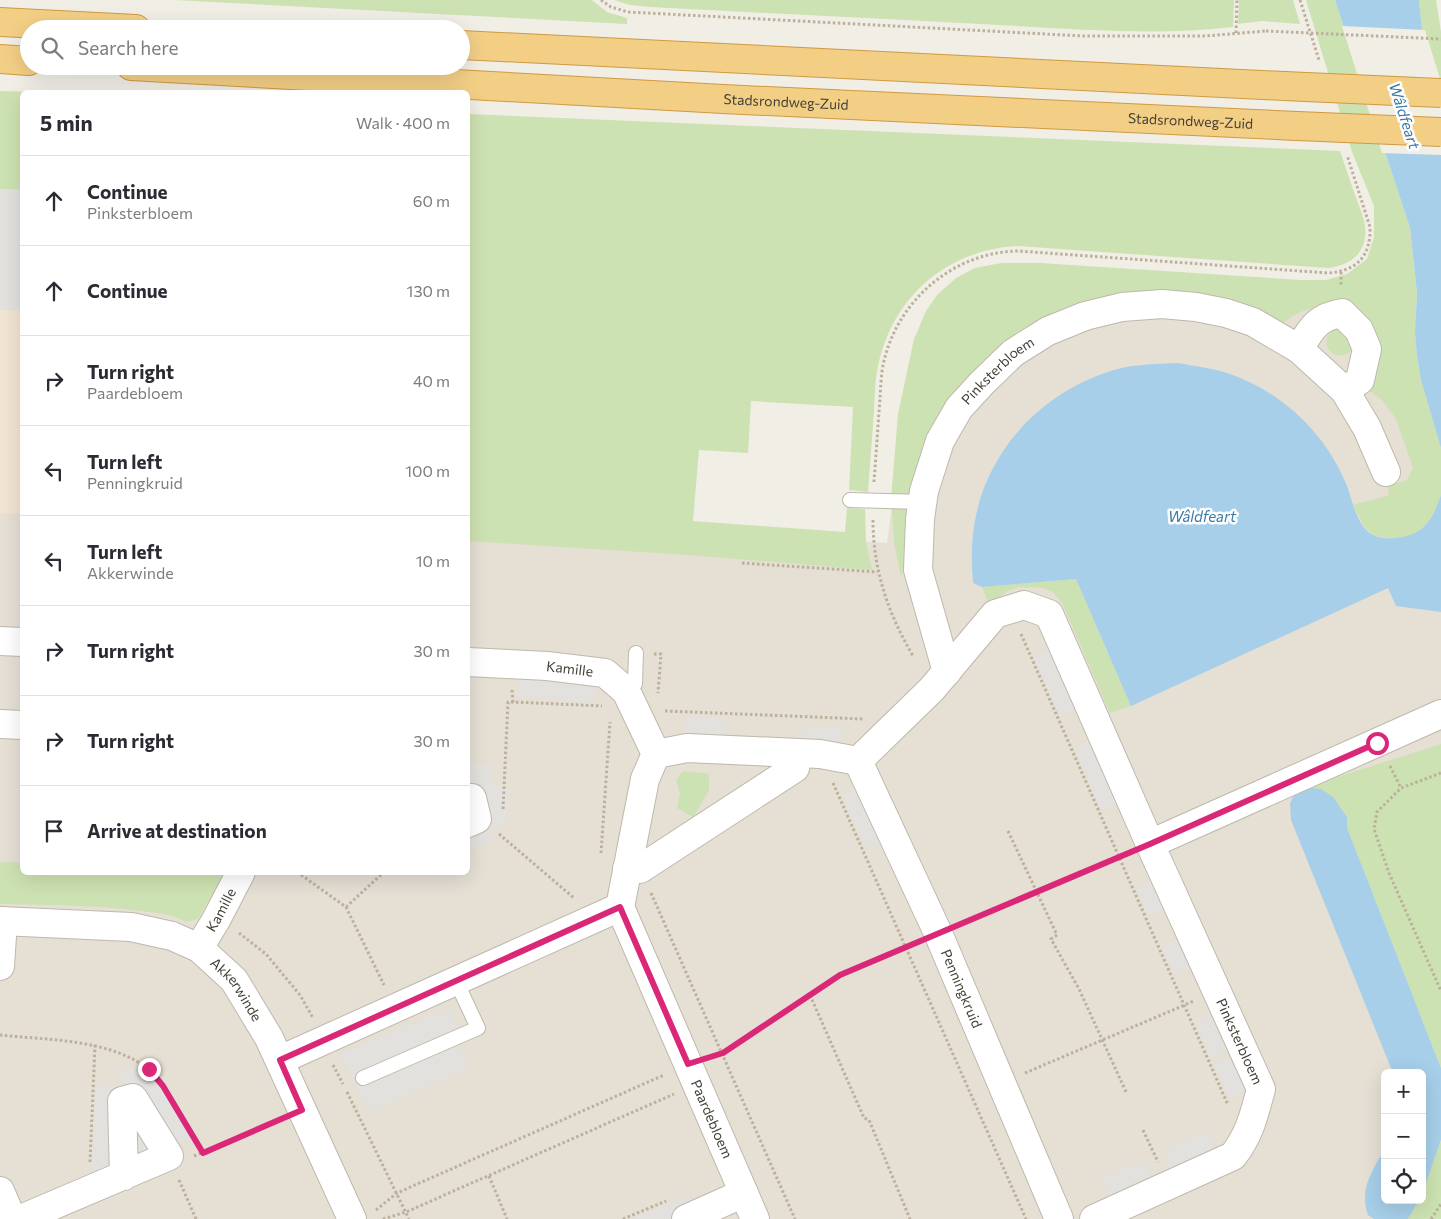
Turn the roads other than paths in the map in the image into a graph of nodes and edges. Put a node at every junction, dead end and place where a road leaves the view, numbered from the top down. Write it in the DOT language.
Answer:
graph roads {
  1 [pos="0,22"];
  2 [pos="20,23"];
  3 [pos="470,45"];
  4 [pos="0,59"];
  5 [pos="20,60"];
  6 [pos="292,75"];
  7 [pos="1441,93"];
  8 [pos="1441,132"];
  9 [pos="1299,349"];
  10 [pos="1345,391"];
  11 [pos="1386,472"];
  12 [pos="850,500"];
  13 [pos="923,502"];
  14 [pos="0,641"];
  15 [pos="20,642"];
  16 [pos="636,653"];
  17 [pos="470,662"];
  18 [pos="947,672"];
  19 [pos="637,703"];
  20 [pos="1441,714"];
  21 [pos="0,724"];
  22 [pos="20,725"];
  23 [pos="809,753"];
  24 [pos="656,754"];
  25 [pos="858,761"];
  26 [pos="1150,844"];
  27 [pos="634,869"];
  28 [pos="239,875"];
  29 [pos="620,907"];
  30 [pos="1,921"];
  31 [pos="199,948"];
  32 [pos="0,966"];
  33 [pos="456,981"];
  34 [pos="280,1060"];
  35 [pos="363,1078"];
  36 [pos="124,1176"];
  37 [pos="0,1191"];
  38 [pos="744,1193"];
  39 [pos="362,1216"];
  40 [pos="12,1219"];
  41 [pos="21,1219"];
  42 [pos="686,1219"];
  43 [pos="756,1219"];
  44 [pos="1059,1219"];
  45 [pos="1094,1219"];
  1 -- 2 [label="highway"];
  3 -- 7 [label="highway, bridge"];
  4 -- 5 [label="highway"];
  6 -- 8 [label="highway, Stadsrondweg-Zuid, bridge"];
  9 -- 10 [label="street, Pinksterbloem"];
  9 -- 10 [label="street"];
  9 -- 13 [label="street, Pinksterbloem"];
  10 -- 11 [label="street, Pinksterbloem"];
  12 -- 13 [label="lane"];
  13 -- 18 [label="street, Pinksterbloem"];
  14 -- 15 [label="street"];
  16 -- 19 [label="lane"];
  17 -- 19 [label="street, Kamille"];
  18 -- 25 [label="street, Pinksterbloem"];
  18 -- 26 [label="street, Pinksterbloem"];
  19 -- 24 [label="street, Kamille"];
  20 -- 26 [label="street"];
  21 -- 22 [label="street"];
  23 -- 24 [label="street"];
  23 -- 25 [label="street"];
  23 -- 27 [label="street"];
  24 -- 27 [label="street"];
  25 -- 44 [label="street, Penningkruid"];
  26 -- 45 [label="street, Pinksterbloem"];
  27 -- 29 [label="street"];
  28 -- 31 [label="street, Kamille"];
  29 -- 33 [label="street"];
  29 -- 38 [label="street, Paardebloem"];
  30 -- 31 [label="street, Akkerwinde"];
  30 -- 32 [label="street"];
  31 -- 34 [label="street, Akkerwinde"];
  33 -- 34 [label="street"];
  33 -- 35 [label="lane"];
  34 -- 39 [label="street, Akkerwinde"];
  36 -- 36 [label="street"];
  36 -- 41 [label="street"];
  37 -- 40 [label="street"];
  38 -- 42 [label="street"];
  38 -- 43 [label="street, Paardebloem"];
}
